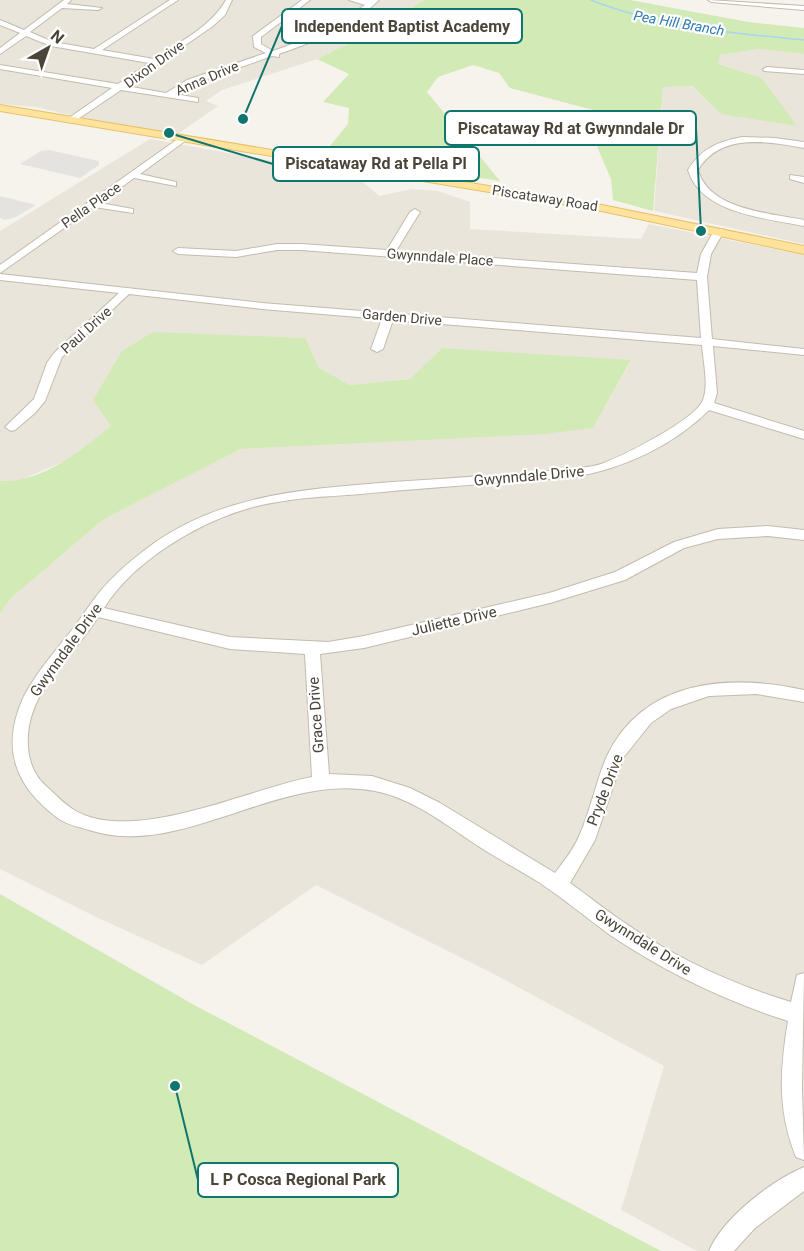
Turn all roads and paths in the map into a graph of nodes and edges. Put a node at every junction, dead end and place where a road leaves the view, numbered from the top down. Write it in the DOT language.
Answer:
graph roads {
  1 [pos="175,0"];
  2 [pos="229,0"];
  3 [pos="307,0"];
  4 [pos="352,0"];
  5 [pos="711,0"];
  6 [pos="374,2"];
  7 [pos="65,3"];
  8 [pos="765,3"];
  9 [pos="804,8"];
  10 [pos="98,9"];
  11 [pos="0,22"];
  12 [pos="26,34"];
  13 [pos="96,51"];
  14 [pos="0,52"];
  15 [pos="272,53"];
  16 [pos="285,59"];
  17 [pos="156,62"];
  18 [pos="0,67"];
  19 [pos="767,69"];
  20 [pos="804,73"];
  21 [pos="120,88"];
  22 [pos="166,96"];
  23 [pos="195,100"];
  24 [pos="0,108"];
  25 [pos="72,120"];
  26 [pos="182,139"];
  27 [pos="804,145"];
  28 [pos="133,175"];
  29 [pos="793,177"];
  30 [pos="804,180"];
  31 [pos="173,184"];
  32 [pos="92,204"];
  33 [pos="130,210"];
  34 [pos="415,212"];
  35 [pos="804,223"];
  36 [pos="719,231"];
  37 [pos="804,250"];
  38 [pos="178,251"];
  39 [pos="390,253"];
  40 [pos="0,270"];
  41 [pos="0,277"];
  42 [pos="702,277"];
  43 [pos="125,292"];
  44 [pos="389,316"];
  45 [pos="707,341"];
  46 [pos="376,349"];
  47 [pos="804,352"];
  48 [pos="707,405"];
  49 [pos="11,427"];
  50 [pos="804,435"];
  51 [pos="804,535"];
  52 [pos="95,611"];
  53 [pos="312,649"];
  54 [pos="804,696"];
  55 [pos="321,780"];
  56 [pos="558,885"];
  57 [pos="804,982"];
  58 [pos="802,1015"];
  59 [pos="804,1149"];
  60 [pos="804,1178"];
  61 [pos="721,1251"];
  1 -- 13 [label="street"];
  2 -- 17 [label="street, Dixon Drive"];
  3 -- 15 [label="street"];
  4 -- 6 [label="street"];
  5 -- 8 [label="street"];
  6 -- 15 [label="street, Anna Drive"];
  7 -- 10 [label="street"];
  7 -- 12 [label="street"];
  8 -- 9 [label="street"];
  11 -- 12 [label="street"];
  12 -- 13 [label="street"];
  12 -- 14 [label="street"];
  13 -- 17 [label="street"];
  15 -- 16 [label="street"];
  15 -- 22 [label="street, Anna Drive"];
  17 -- 21 [label="street, Dixon Drive"];
  18 -- 21 [label="street"];
  19 -- 20 [label="street"];
  21 -- 22 [label="street"];
  21 -- 25 [label="street, Dixon Drive"];
  22 -- 23 [label="street"];
  24 -- 25 [label="main road, Piscataway Road"];
  25 -- 26 [label="main road, Piscataway Road"];
  26 -- 28 [label="street, Pella Place"];
  26 -- 36 [label="main road, Piscataway Road"];
  27 -- 35 [label="street"];
  28 -- 31 [label="street"];
  28 -- 32 [label="street, Pella Place"];
  29 -- 30 [label="street"];
  32 -- 33 [label="street"];
  32 -- 40 [label="street, Pella Place"];
  34 -- 39 [label="street"];
  36 -- 37 [label="main road, Piscataway Road"];
  36 -- 42 [label="street"];
  38 -- 39 [label="street, Gwynndale Place"];
  39 -- 42 [label="street, Gwynndale Place"];
  41 -- 43 [label="street, Garden Drive"];
  42 -- 45 [label="street"];
  43 -- 44 [label="street, Garden Drive"];
  43 -- 49 [label="street, Paul Drive"];
  44 -- 45 [label="street, Garden Drive"];
  44 -- 46 [label="street"];
  45 -- 47 [label="street, Garden Drive"];
  45 -- 48 [label="street"];
  48 -- 50 [label="street"];
  48 -- 52 [label="street, Gwynndale Drive"];
  51 -- 53 [label="street, Juliette Drive"];
  52 -- 53 [label="street, Juliette Drive"];
  52 -- 55 [label="street, Gwynndale Drive"];
  53 -- 55 [label="street, Grace Drive"];
  54 -- 56 [label="street, Pryde Drive"];
  55 -- 56 [label="street, Gwynndale Drive"];
  56 -- 58 [label="street, Gwynndale Drive"];
  57 -- 58 [label="street"];
  58 -- 59 [label="street"];
  60 -- 61 [label="street"];
}
